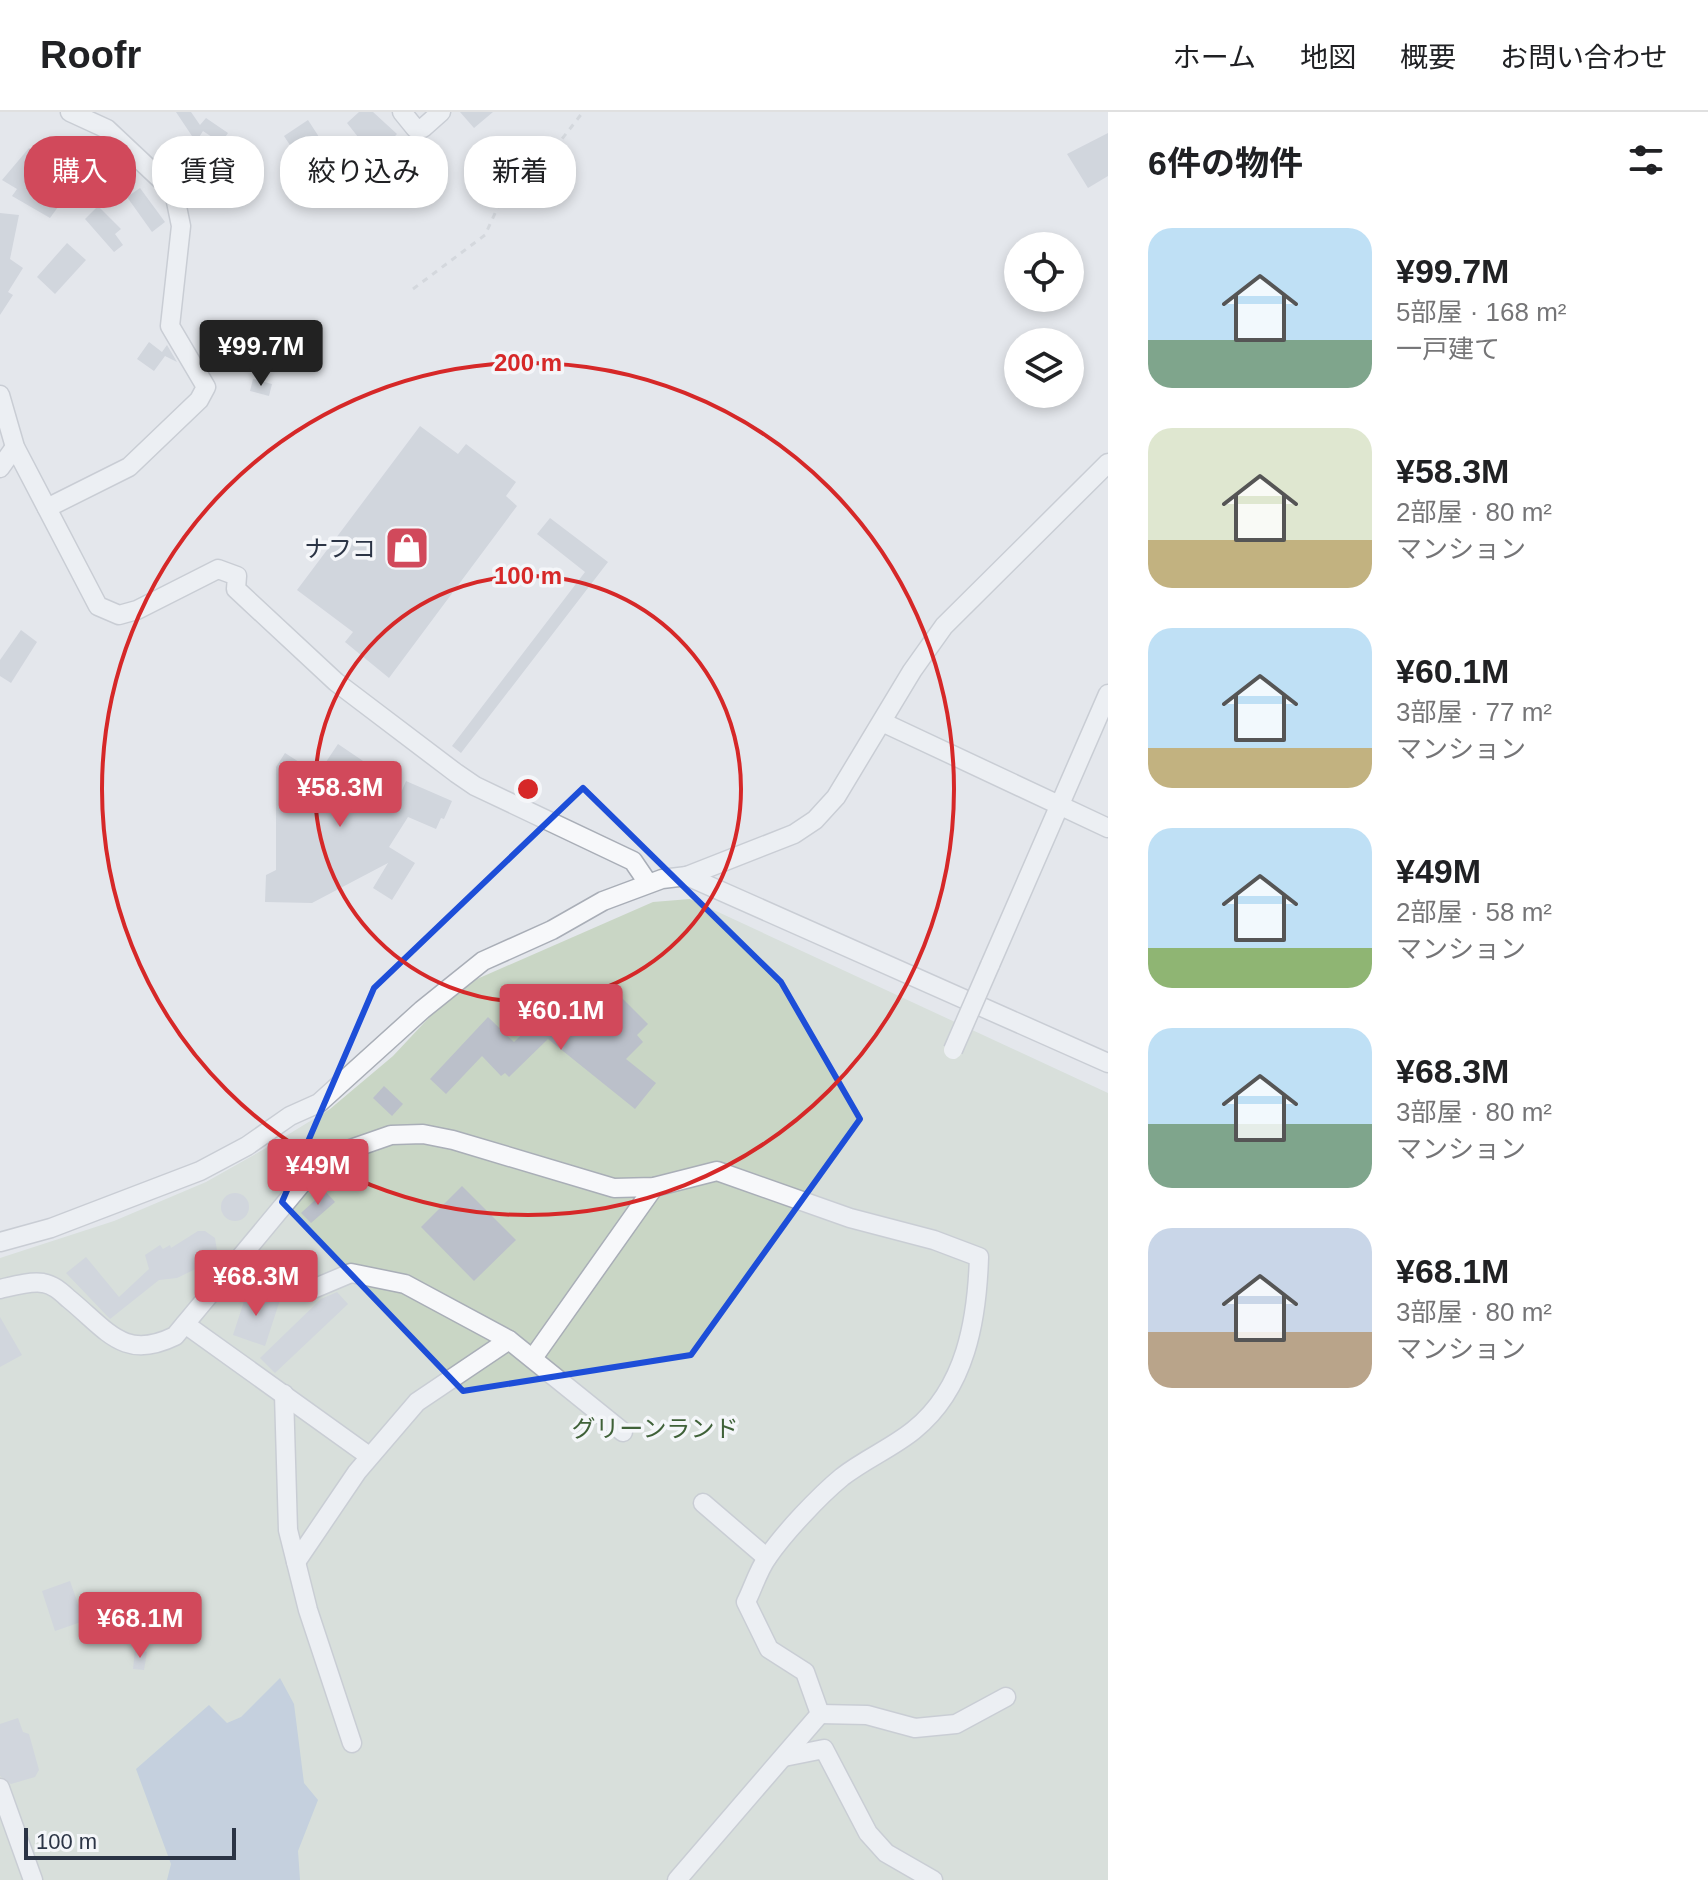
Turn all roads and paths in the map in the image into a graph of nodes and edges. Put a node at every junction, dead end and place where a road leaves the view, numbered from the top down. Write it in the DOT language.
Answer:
graph roads {
  1 [pos="70,112"];
  2 [pos="402,112"];
  3 [pos="441,112"];
  4 [pos="583,112"];
  5 [pos="152,170"];
  6 [pos="180,208"];
  7 [pos="413,289"];
  8 [pos="0,395"];
  9 [pos="15,447"];
  10 [pos="1108,463"];
  11 [pos="0,468"];
  12 [pos="47,508"];
  13 [pos="1108,694"];
  14 [pos="882,722"];
  15 [pos="1059,806"];
  16 [pos="1108,828"];
  17 [pos="687,876"];
  18 [pos="648,883"];
  19 [pos="953,1050"];
  20 [pos="1108,1063"];
  21 [pos="654,1187"];
  22 [pos="0,1242"];
  23 [pos="232,1269"];
  24 [pos="0,1289"];
  25 [pos="185,1324"];
  26 [pos="509,1340"];
  27 [pos="533,1358"];
  28 [pos="284,1394"];
  29 [pos="623,1432"];
  30 [pos="369,1456"];
  31 [pos="703,1503"];
  32 [pos="767,1558"];
  33 [pos="296,1562"];
  34 [pos="1006,1697"];
  35 [pos="820,1714"];
  36 [pos="352,1743"];
  37 [pos="784,1757"];
  38 [pos="0,1788"];
  39 [pos="33,1880"];
  40 [pos="677,1880"];
  41 [pos="933,1880"];
  1 -- 5 [label="street"];
  2 -- 3 [label="street"];
  4 -- 7 [label="path"];
  6 -- 12 [label="street"];
  8 -- 9 [label="street"];
  9 -- 11 [label="street"];
  9 -- 12 [label="street"];
  10 -- 14 [label="street"];
  12 -- 18 [label="street"];
  13 -- 15 [label="street"];
  14 -- 15 [label="street"];
  14 -- 17 [label="street"];
  15 -- 16 [label="street"];
  15 -- 19 [label="street, bridge"];
  17 -- 18 [label="street"];
  17 -- 20 [label="street"];
  18 -- 22 [label="street"];
  21 -- 23 [label="street"];
  21 -- 27 [label="street"];
  21 -- 32 [label="street"];
  23 -- 25 [label="street"];
  23 -- 26 [label="street"];
  24 -- 25 [label="street"];
  25 -- 28 [label="street"];
  26 -- 27 [label="street"];
  26 -- 30 [label="street"];
  27 -- 29 [label="street"];
  28 -- 30 [label="street"];
  28 -- 33 [label="street"];
  30 -- 33 [label="street"];
  31 -- 32 [label="street"];
  32 -- 35 [label="street"];
  33 -- 36 [label="street"];
  34 -- 35 [label="street"];
  35 -- 37 [label="street"];
  37 -- 40 [label="street"];
  37 -- 41 [label="street"];
  38 -- 39 [label="street"];
}
